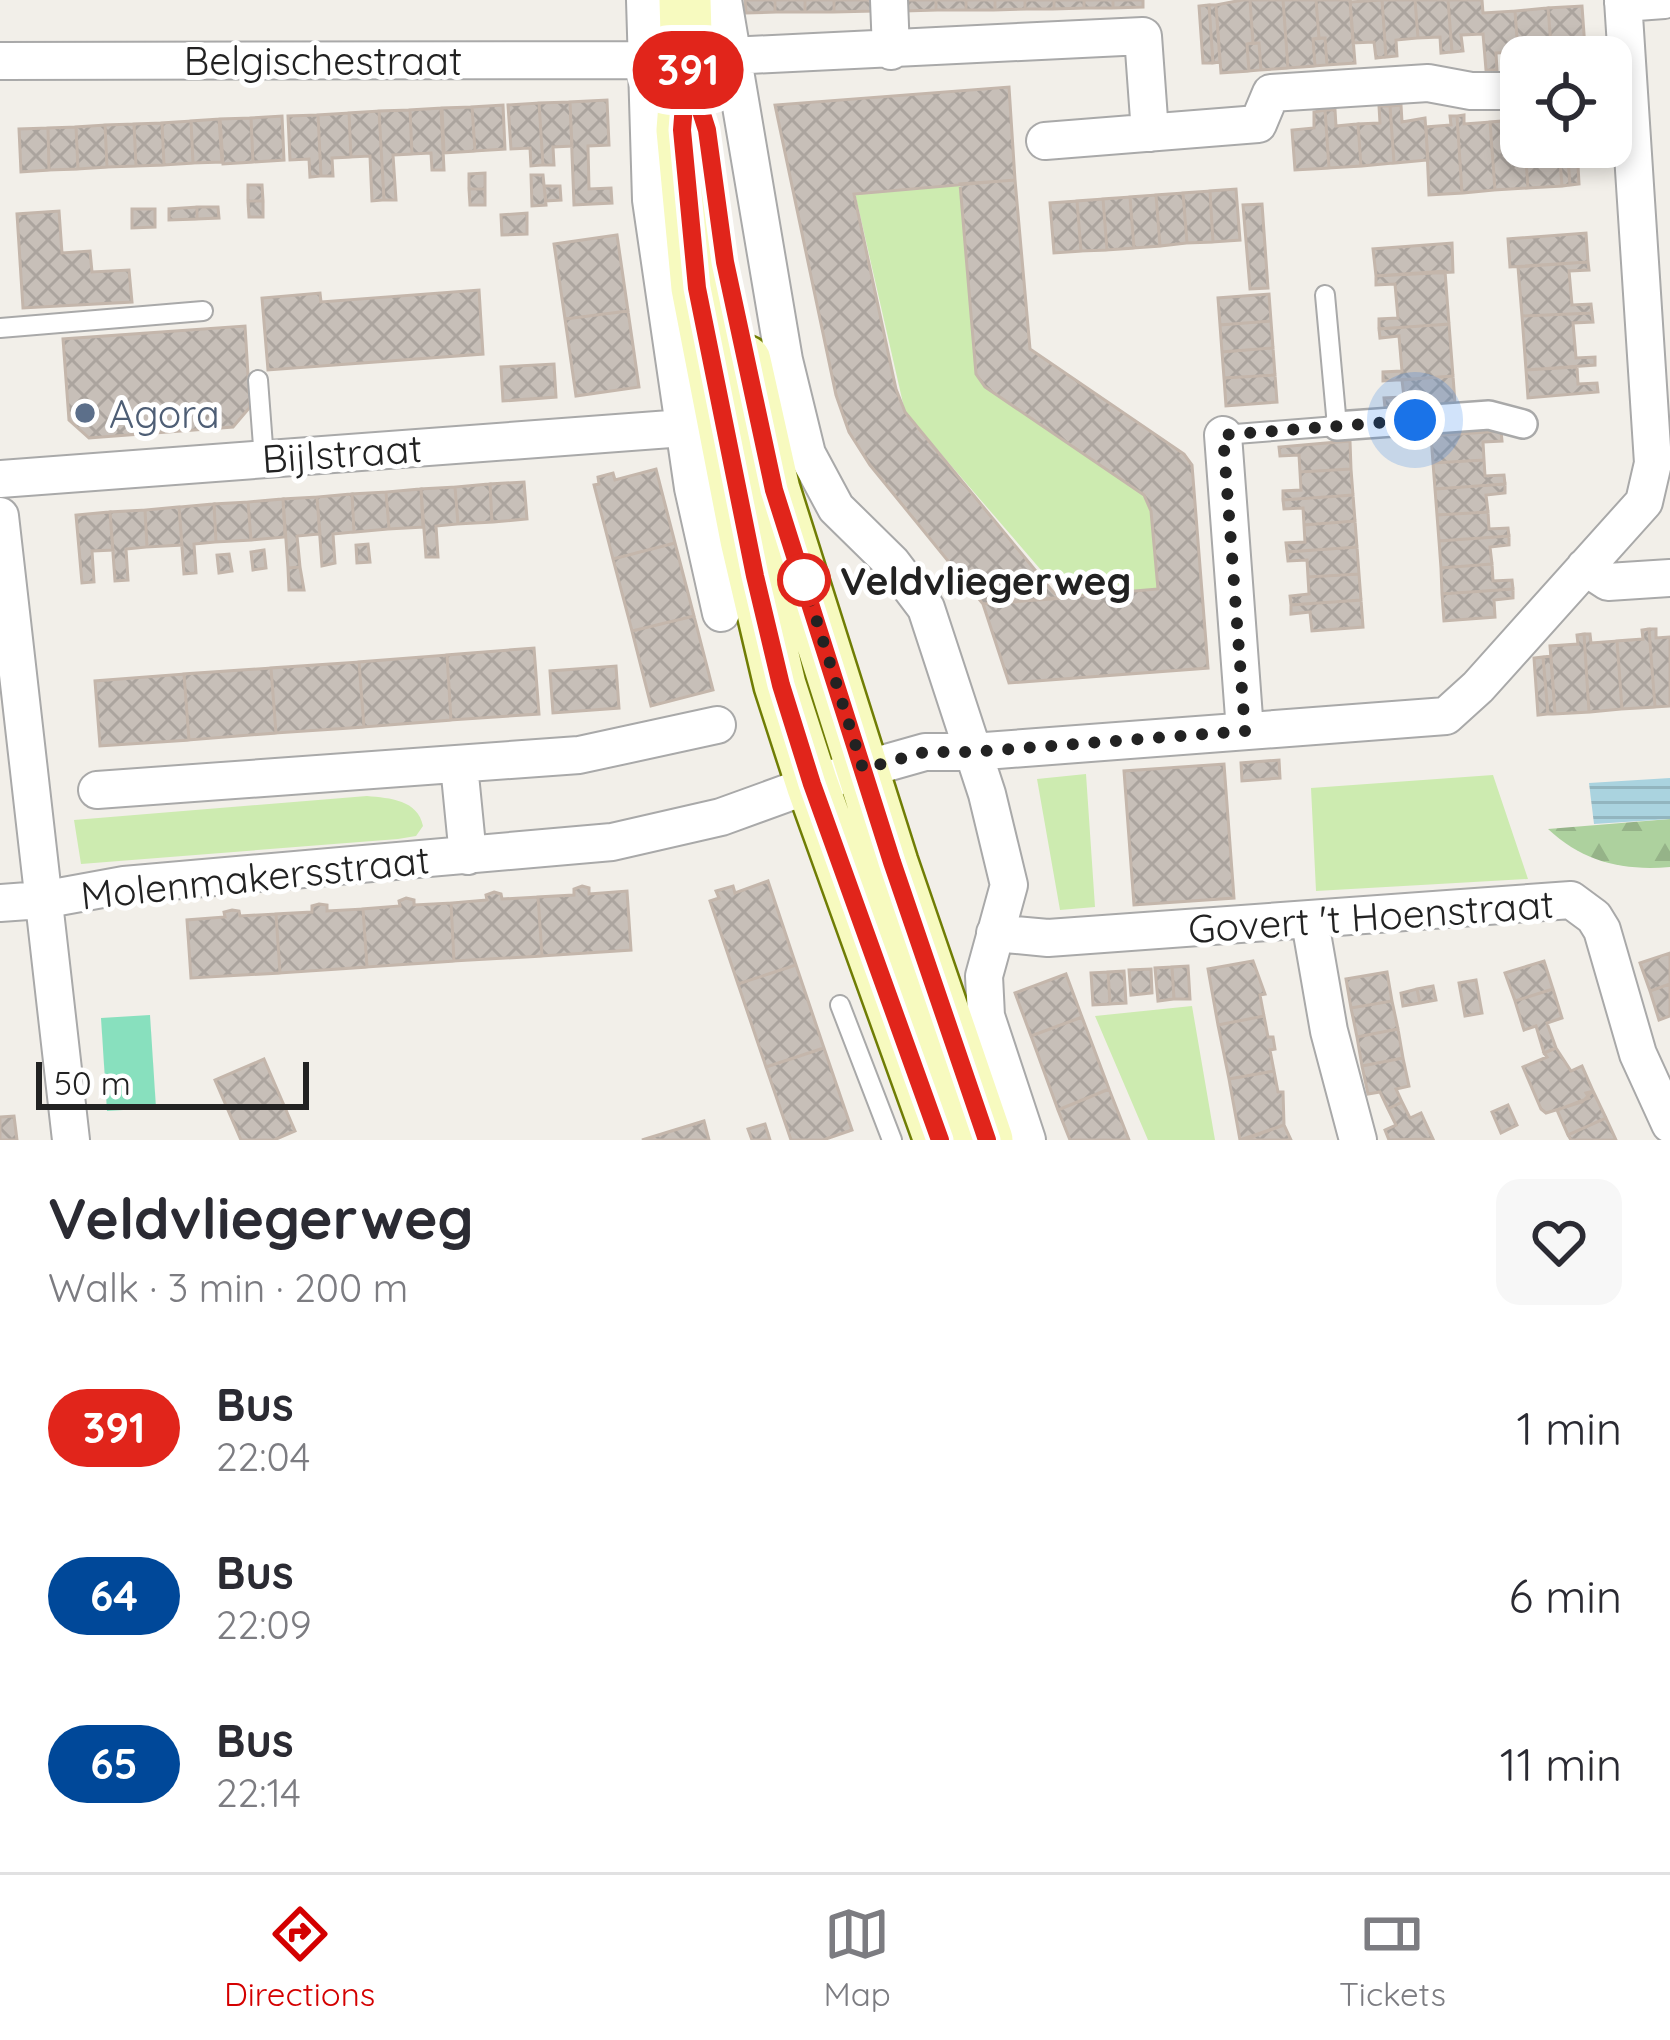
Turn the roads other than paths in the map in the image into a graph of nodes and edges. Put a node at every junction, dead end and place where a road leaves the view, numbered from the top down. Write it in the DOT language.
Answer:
graph roads {
  1 [pos="645,0"];
  2 [pos="685,0"];
  3 [pos="723,0"];
  4 [pos="890,0"];
  5 [pos="1664,0"];
  6 [pos="1623,2"];
  7 [pos="1622,36"];
  8 [pos="891,51"];
  9 [pos="0,61"];
  10 [pos="688,61"];
  11 [pos="1500,91"];
  12 [pos="1150,133"];
  13 [pos="1045,141"];
  14 [pos="1632,165"];
  15 [pos="1325,295"];
  16 [pos="203,311"];
  17 [pos="1657,318"];
  18 [pos="0,328"];
  19 [pos="258,380"];
  20 [pos="1523,424"];
  21 [pos="1336,426"];
  22 [pos="1223,435"];
  23 [pos="687,440"];
  24 [pos="264,459"];
  25 [pos="0,478"];
  26 [pos="736,486"];
  27 [pos="0,517"];
  28 [pos="1585,567"];
  29 [pos="1670,578"];
  30 [pos="721,613"];
  31 [pos="6,624"];
  32 [pos="717,725"];
  33 [pos="1245,731"];
  34 [pos="972,752"];
  35 [pos="459,765"];
  36 [pos="863,769"];
  37 [pos="812,784"];
  38 [pos="97,790"];
  39 [pos="468,856"];
  40 [pos="42,900"];
  41 [pos="0,903"];
  42 [pos="1310,922"];
  43 [pos="994,933"];
  44 [pos="840,1005"];
  45 [pos="976,1049"];
  46 [pos="1670,1124"];
  47 [pos="71,1140"];
  48 [pos="892,1140"];
  49 [pos="940,1140"];
  50 [pos="987,1140"];
  51 [pos="1028,1140"];
  52 [pos="1358,1140"];
  1 -- 10 [label="street"];
  2 -- 10 [label="main road"];
  3 -- 10 [label="street"];
  4 -- 8 [label="street"];
  5 -- 6 [label="street"];
  6 -- 7 [label="street"];
  8 -- 10 [label="street, Belgischestraat"];
  8 -- 12 [label="street, Belgischestraat"];
  9 -- 10 [label="street, Belgischestraat"];
  10 -- 23 [label="street"];
  10 -- 26 [label="main road"];
  10 -- 34 [label="street"];
  10 -- 36 [label="main road"];
  11 -- 12 [label="street"];
  12 -- 13 [label="street"];
  14 -- 17 [label="street"];
  15 -- 21 [label="lane"];
  16 -- 18 [label="lane"];
  17 -- 28 [label="street"];
  19 -- 24 [label="lane"];
  20 -- 21 [label="street"];
  21 -- 22 [label="lane"];
  22 -- 33 [label="street"];
  23 -- 24 [label="street, Bijlstraat"];
  23 -- 26 [label="street"];
  23 -- 30 [label="street"];
  24 -- 25 [label="street, Bijlstraat"];
  26 -- 37 [label="main road"];
  27 -- 31 [label="street"];
  28 -- 29 [label="street"];
  28 -- 33 [label="street"];
  31 -- 40 [label="street"];
  32 -- 35 [label="street"];
  33 -- 34 [label="street"];
  34 -- 36 [label="street"];
  34 -- 43 [label="street"];
  35 -- 38 [label="street"];
  35 -- 39 [label="street, Molenmakersstraat"];
  36 -- 37 [label="street, Molenmakersstraat"];
  36 -- 45 [label="main road"];
  37 -- 39 [label="street, Molenmakersstraat"];
  37 -- 49 [label="main road"];
  39 -- 40 [label="street, Molenmakersstraat"];
  40 -- 41 [label="street, Molenmakersstraat"];
  40 -- 47 [label="street"];
  42 -- 43 [label="street, Govert 't Hoenstraat"];
  42 -- 46 [label="street, Govert 't Hoenstraat"];
  42 -- 52 [label="street"];
  43 -- 45 [label="street"];
  44 -- 48 [label="lane"];
  45 -- 50 [label="main road"];
  45 -- 51 [label="street"];
}
